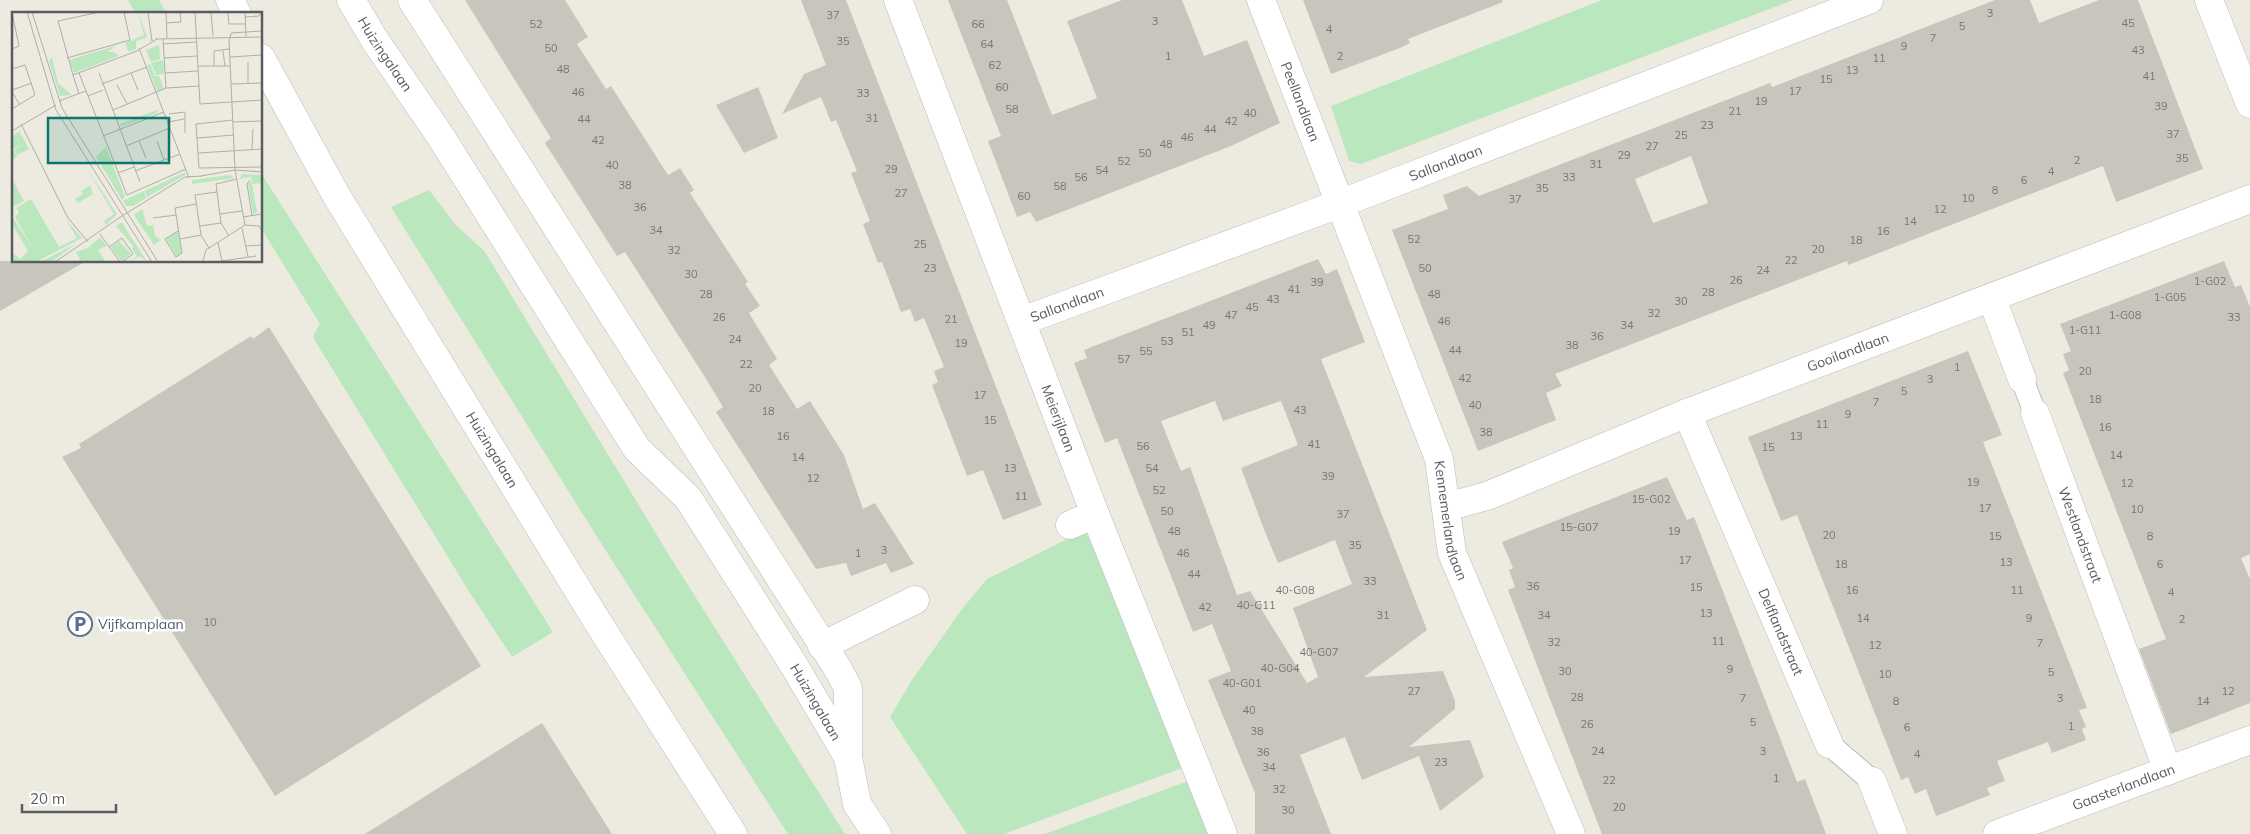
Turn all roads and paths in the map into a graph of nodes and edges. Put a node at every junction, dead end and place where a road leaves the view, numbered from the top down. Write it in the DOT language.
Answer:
graph roads {
  1 [pos="230,0"];
  2 [pos="351,0"];
  3 [pos="412,0"];
  4 [pos="898,0"];
  5 [pos="1261,0"];
  6 [pos="1869,0"];
  7 [pos="2209,0"];
  8 [pos="236,12"];
  9 [pos="262,60"];
  10 [pos="2244,70"];
  11 [pos="2250,104"];
  12 [pos="2250,199"];
  13 [pos="1339,204"];
  14 [pos="1992,299"];
  15 [pos="1022,321"];
  16 [pos="2022,379"];
  17 [pos="1687,413"];
  18 [pos="2035,413"];
  19 [pos="1446,507"];
  20 [pos="1095,514"];
  21 [pos="1070,525"];
  22 [pos="915,600"];
  23 [pos="822,646"];
  24 [pos="2250,740"];
  25 [pos="1829,744"];
  26 [pos="848,757"];
  27 [pos="2168,772"];
  28 [pos="1872,781"];
  29 [pos="733,834"];
  30 [pos="877,834"];
  31 [pos="1224,834"];
  32 [pos="1571,834"];
  33 [pos="1893,834"];
  34 [pos="1997,834"];
  1 -- 8 [label="street"];
  2 -- 26 [label="street, Huizingalaan"];
  3 -- 23 [label="street, Huizingalaan"];
  4 -- 15 [label="street, Meierijlaan"];
  5 -- 13 [label="street, Peellandlaan"];
  6 -- 13 [label="street, Sallandlaan"];
  7 -- 10 [label="street"];
  9 -- 29 [label="street, Huizingalaan"];
  10 -- 11 [label="street"];
  12 -- 14 [label="street, Gooilandlaan"];
  13 -- 15 [label="street, Sallandlaan"];
  13 -- 19 [label="street, Kennemerlandlaan"];
  14 -- 16 [label="street, Westlandstraat"];
  14 -- 17 [label="street, Gooilandlaan"];
  15 -- 20 [label="street, Meierijlaan"];
  16 -- 18 [label="street, Westlandstraat"];
  17 -- 19 [label="street, Gooilandlaan"];
  17 -- 25 [label="street, Delflandstraat"];
  18 -- 27 [label="street, Westlandstraat"];
  19 -- 32 [label="street, Kennemerlandlaan"];
  20 -- 21 [label="street"];
  20 -- 31 [label="street, Meierijlaan"];
  22 -- 23 [label="street"];
  23 -- 26 [label="street, Huizingalaan"];
  24 -- 27 [label="street, Gaasterlandlaan"];
  25 -- 28 [label="street, Delflandstraat"];
  26 -- 30 [label="street, Huizingalaan"];
  27 -- 34 [label="street, Gaasterlandlaan"];
  28 -- 33 [label="street, Delflandstraat"];
}
